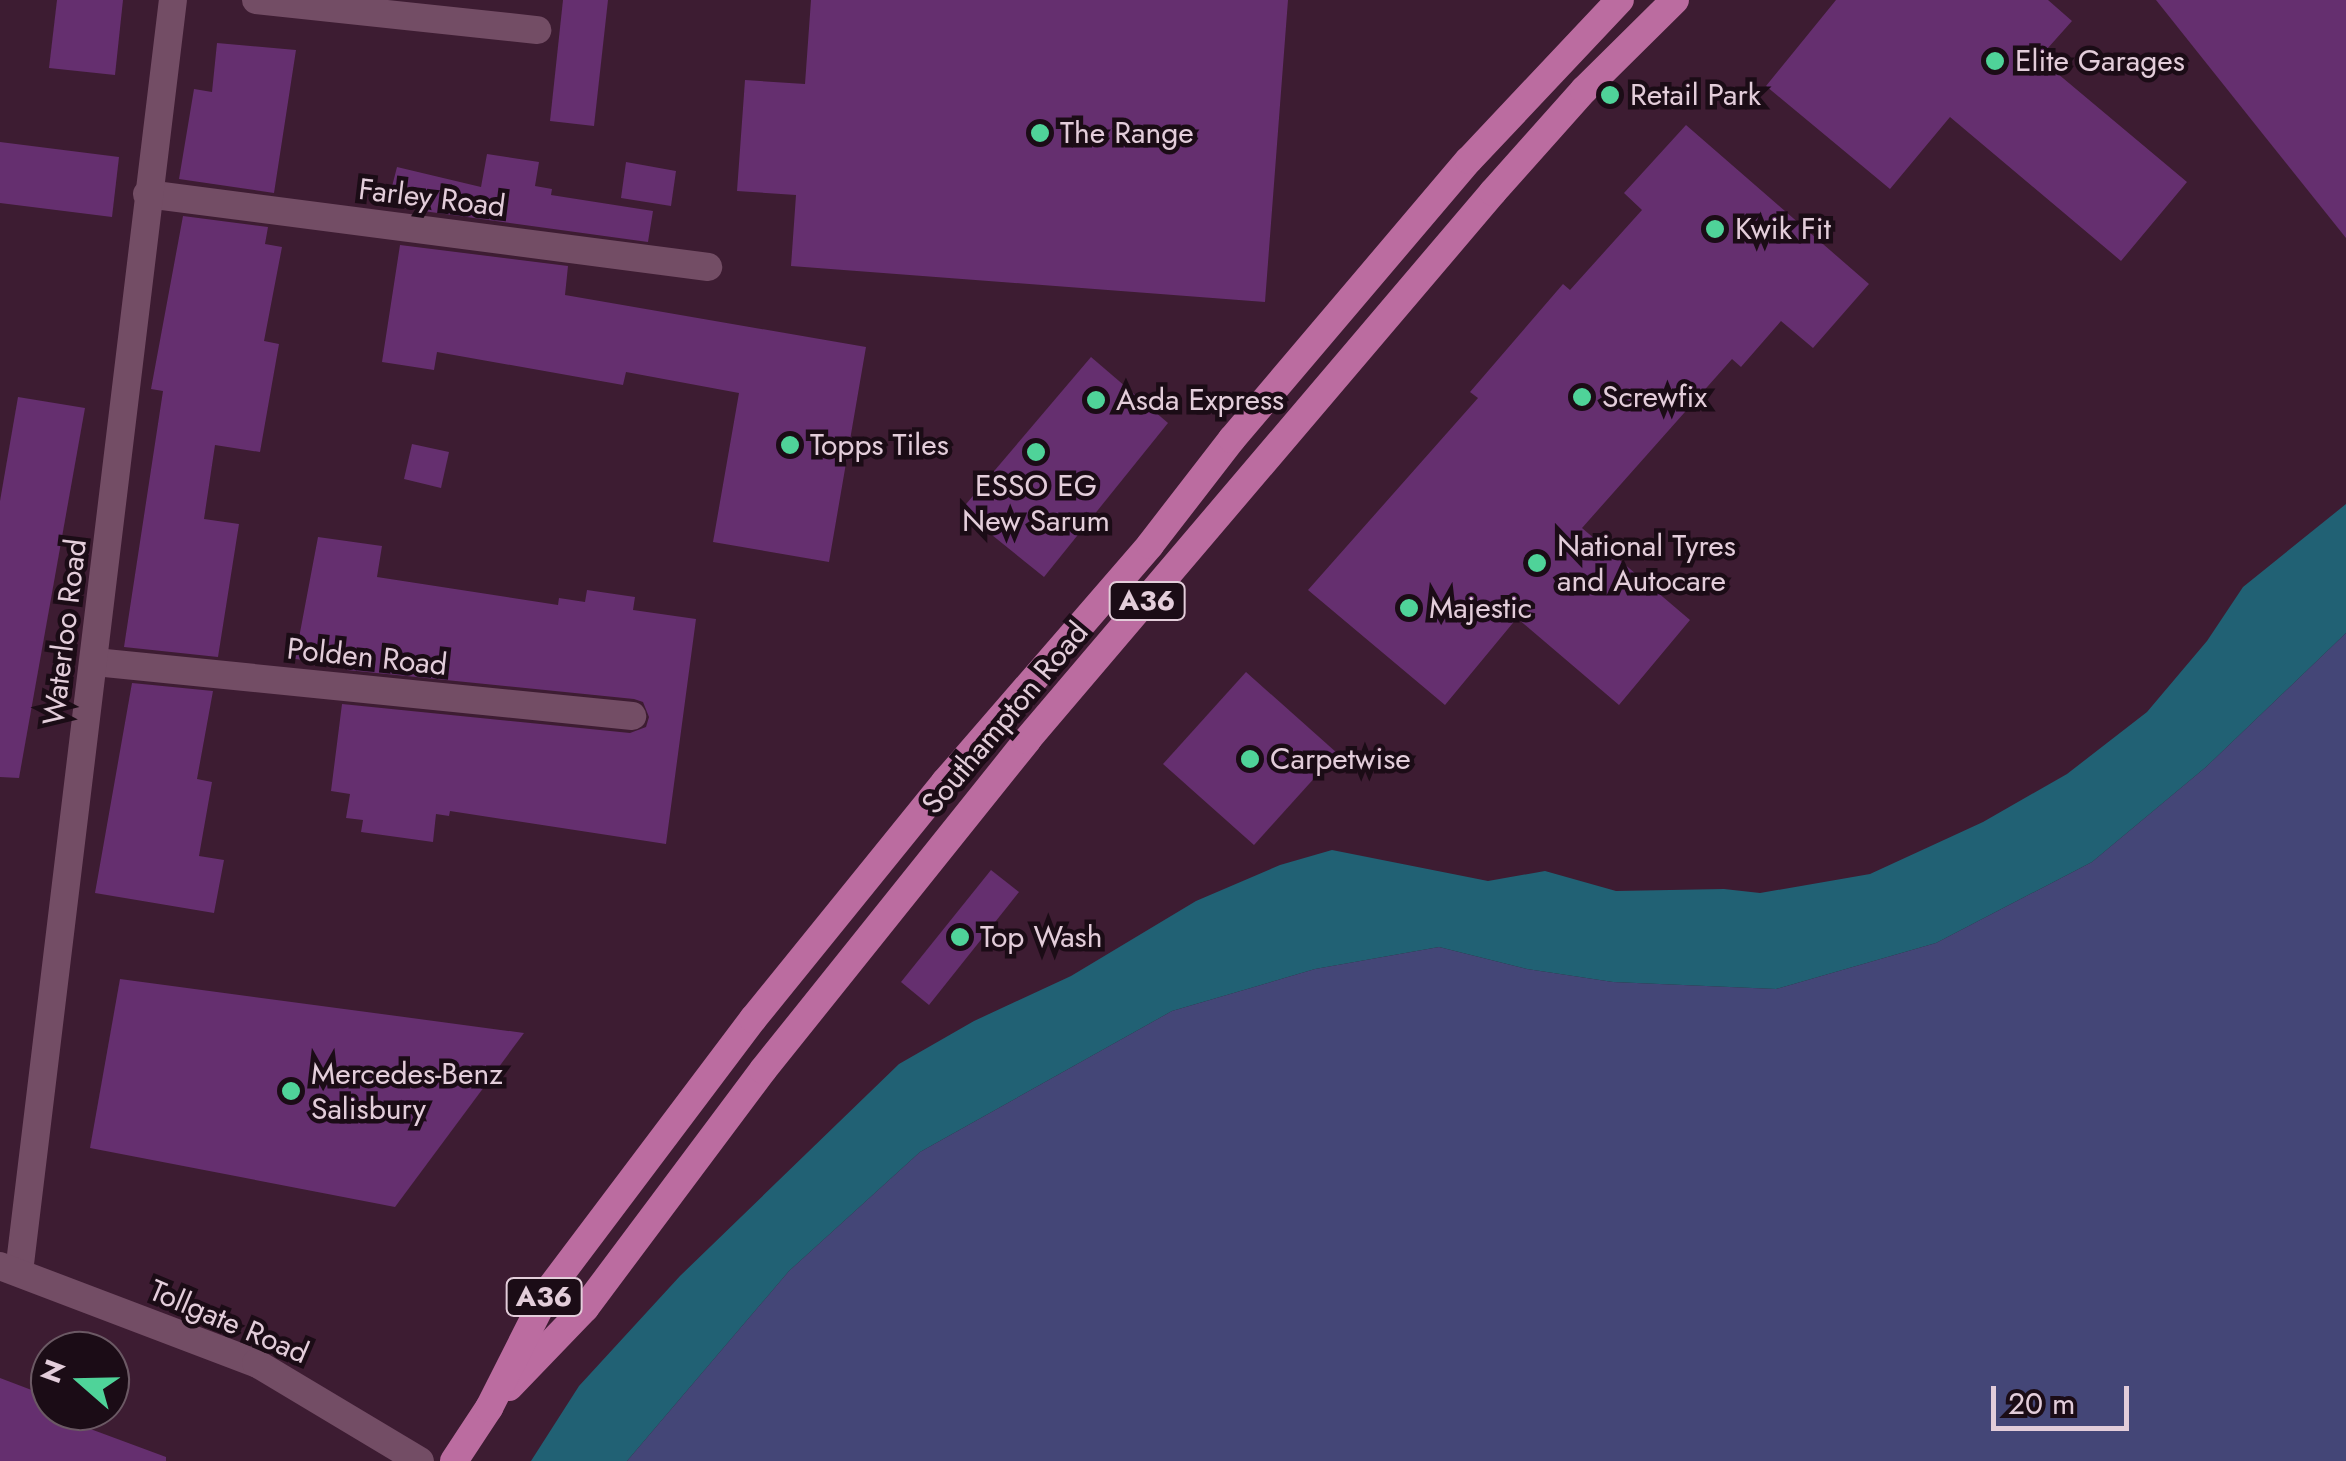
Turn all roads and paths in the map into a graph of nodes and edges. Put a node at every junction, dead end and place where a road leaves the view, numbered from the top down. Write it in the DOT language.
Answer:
graph roads {
  1 [pos="173,0"];
  2 [pos="256,0"];
  3 [pos="1620,0"];
  4 [pos="1674,0"];
  5 [pos="537,30"];
  6 [pos="147,194"];
  7 [pos="708,267"];
  8 [pos="95,662"];
  9 [pos="632,716"];
  10 [pos="9,1269"];
  11 [pos="489,1408"];
  12 [pos="420,1461"];
  13 [pos="454,1461"];
  1 -- 6 [label="street, Waterloo Road"];
  2 -- 5 [label="street"];
  3 -- 11 [label="highway, Southampton Road / A36"];
  4 -- 11 [label="highway, Southampton Road / A36"];
  6 -- 7 [label="street, Farley Road"];
  6 -- 8 [label="street, Waterloo Road"];
  8 -- 9 [label="street, Polden Road"];
  8 -- 10 [label="street, Waterloo Road"];
  10 -- 12 [label="street, Tollgate Road"];
  11 -- 13 [label="highway, Southampton Road / A36"];
}
